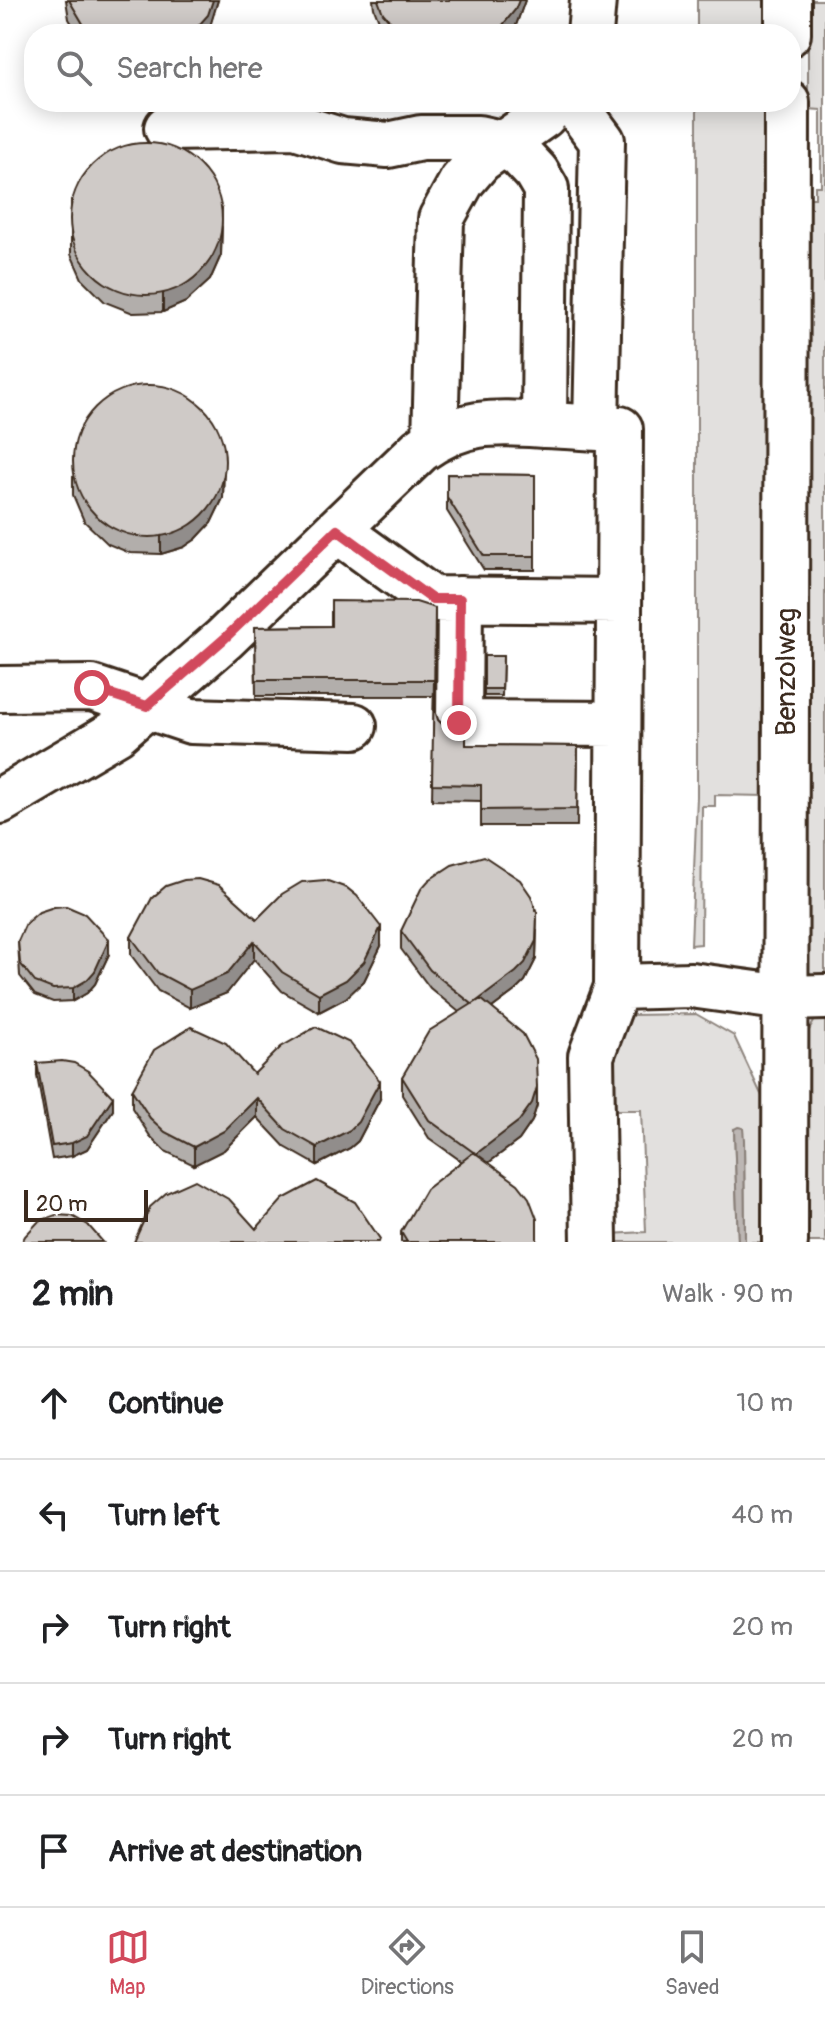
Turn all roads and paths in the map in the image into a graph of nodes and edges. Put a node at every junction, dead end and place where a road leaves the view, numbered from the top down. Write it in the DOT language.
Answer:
graph roads {
  1 [pos="593,0"];
  2 [pos="788,0"];
  3 [pos="591,24"];
  4 [pos="788,24"];
  5 [pos="547,112"];
  6 [pos="580,112"];
  7 [pos="787,112"];
  8 [pos="167,128"];
  9 [pos="501,143"];
  10 [pos="544,425"];
  11 [pos="596,428"];
  12 [pos="435,440"];
  13 [pos="337,530"];
  14 [pos="460,599"];
  15 [pos="619,601"];
  16 [pos="0,689"];
  17 [pos="147,706"];
  18 [pos="618,724"];
  19 [pos="354,726"];
  20 [pos="0,801"];
  21 [pos="617,987"];
  22 [pos="805,997"];
  23 [pos="594,1242"];
  24 [pos="785,1242"];
  1 -- 3 [label="street"];
  2 -- 4 [label="street"];
  5 -- 9 [label="street"];
  6 -- 11 [label="street"];
  7 -- 22 [label="street, Benzolweg"];
  8 -- 9 [label="street"];
  9 -- 10 [label="street"];
  9 -- 12 [label="street"];
  10 -- 11 [label="street"];
  10 -- 12 [label="street"];
  11 -- 15 [label="street"];
  12 -- 13 [label="street"];
  13 -- 14 [label="street"];
  13 -- 17 [label="street"];
  14 -- 15 [label="street"];
  14 -- 18 [label="street"];
  15 -- 18 [label="street"];
  16 -- 17 [label="street"];
  17 -- 19 [label="street"];
  17 -- 20 [label="street"];
  18 -- 21 [label="street"];
  21 -- 22 [label="street"];
  21 -- 23 [label="street"];
  22 -- 24 [label="street, Benzolweg"];
}
